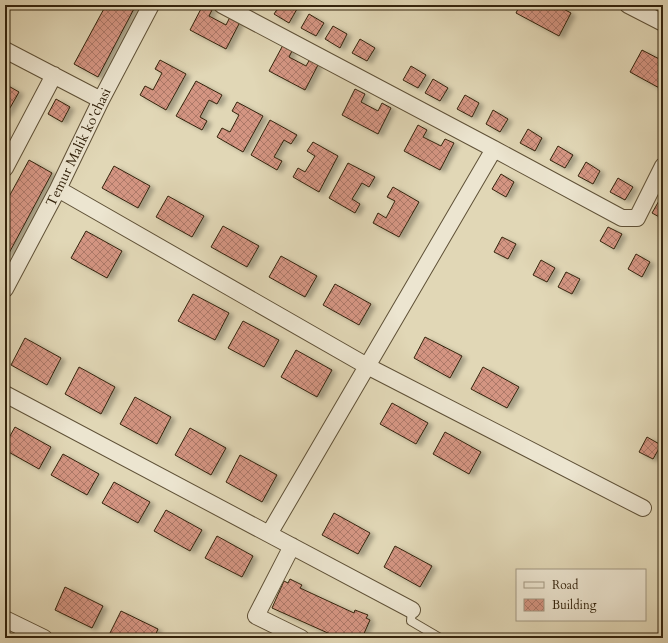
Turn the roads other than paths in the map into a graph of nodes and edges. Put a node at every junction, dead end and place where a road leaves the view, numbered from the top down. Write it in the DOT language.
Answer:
graph roads {
  1 [pos="151,5"];
  2 [pos="222,5"];
  3 [pos="628,5"];
  4 [pos="663,23"];
  5 [pos="5,50"];
  6 [pos="54,75"];
  7 [pos="101,100"];
  8 [pos="11,144"];
  9 [pos="494,149"];
  10 [pos="663,166"];
  11 [pos="5,168"];
  12 [pos="58,189"];
  13 [pos="5,289"];
  14 [pos="368,366"];
  15 [pos="5,394"];
  16 [pos="643,508"];
  17 [pos="269,534"];
  18 [pos="292,546"];
  19 [pos="412,610"];
  20 [pos="5,619"];
  21 [pos="39,637"];
  22 [pos="301,638"];
  23 [pos="440,638"];
  1 -- 7 [label="street, Temur Malik ko'chasi"];
  2 -- 9 [label="street"];
  3 -- 4 [label="street"];
  5 -- 6 [label="street"];
  6 -- 7 [label="street"];
  6 -- 8 [label="street"];
  7 -- 12 [label="street, Temur Malik ko'chasi"];
  8 -- 11 [label="street"];
  9 -- 10 [label="street"];
  9 -- 14 [label="street"];
  12 -- 13 [label="street, Temur Malik ko'chasi"];
  12 -- 14 [label="street"];
  14 -- 16 [label="street"];
  14 -- 17 [label="street"];
  15 -- 17 [label="street"];
  17 -- 18 [label="street"];
  18 -- 19 [label="street"];
  18 -- 22 [label="street"];
  19 -- 23 [label="lane"];
  20 -- 21 [label="street"];
}
